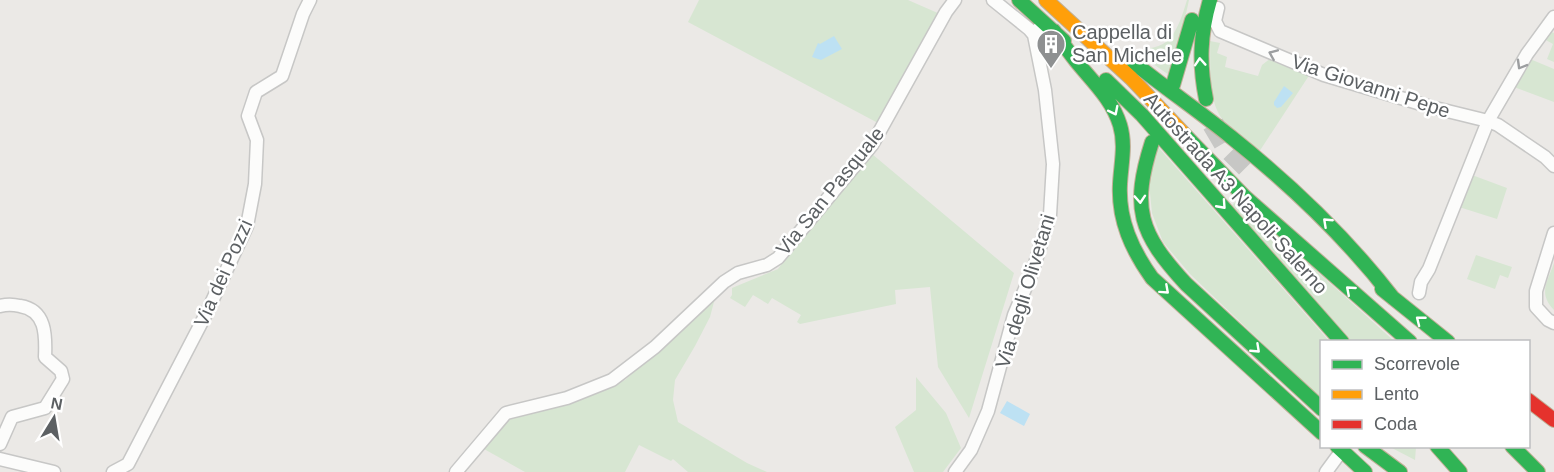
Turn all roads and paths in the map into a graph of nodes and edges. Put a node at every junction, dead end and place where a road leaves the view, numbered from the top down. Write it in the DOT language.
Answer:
graph roads {
  1 [pos="310,0"];
  2 [pos="955,0"];
  3 [pos="993,0"];
  4 [pos="1019,0"];
  5 [pos="1046,0"];
  6 [pos="1062,0"];
  7 [pos="1198,0"];
  8 [pos="1210,0"];
  9 [pos="1220,0"];
  10 [pos="1554,17"];
  11 [pos="1054,31"];
  12 [pos="1173,85"];
  13 [pos="1206,99"];
  14 [pos="1488,121"];
  15 [pos="1152,142"];
  16 [pos="1554,166"];
  17 [pos="1247,167"];
  18 [pos="1264,183"];
  19 [pos="1314,230"];
  20 [pos="1554,233"];
  21 [pos="1350,263"];
  22 [pos="1419,293"];
  23 [pos="1393,298"];
  24 [pos="0,306"];
  25 [pos="1554,323"];
  26 [pos="1340,340"];
  27 [pos="1409,340"];
  28 [pos="1409,340"];
  29 [pos="1446,340"];
  30 [pos="1530,402"];
  31 [pos="1320,407"];
  32 [pos="1554,420"];
  33 [pos="1320,431"];
  34 [pos="0,444"];
  35 [pos="1366,448"];
  36 [pos="1438,448"];
  37 [pos="1513,448"];
  38 [pos="1337,452"];
  39 [pos="0,459"];
  40 [pos="54,472"];
  41 [pos="113,472"];
  42 [pos="456,472"];
  43 [pos="955,472"];
  44 [pos="1326,472"];
  45 [pos="1365,472"];
  46 [pos="1400,472"];
  47 [pos="1460,472"];
  48 [pos="1538,472"];
  1 -- 41 [label="street, Via dei Pozzi"];
  2 -- 42 [label="street, Via San Pasquale"];
  3 -- 43 [label="street, Via degli Olivetani"];
  4 -- 11 [label="highway, Autostrada A3 Napoli-Salerno"];
  27 -- 5 [label="highway, Autostrada A3 Napoli-Salerno, one-way"];
  23 -- 6 [label="highway, one-way"];
  7 -- 12 [label="highway"];
  13 -- 8 [label="highway, one-way"];
  14 -- 9 [label="street, Via Giovanni Pepe, one-way"];
  10 -- 14 [label="street, one-way"];
  11 -- 26 [label="highway, Autostrada A3 Napoli-Salerno, one-way"];
  11 -- 33 [label="highway, one-way"];
  14 -- 16 [label="street, Via Giovanni Pepe"];
  14 -- 22 [label="street"];
  15 -- 31 [label="highway, one-way"];
  17 -- 18 [label="highway"];
  19 -- 21 [label="highway"];
  20 -- 25 [label="street"];
  21 -- 23 [label="highway"];
  21 -- 28 [label="highway"];
  29 -- 23 [label="highway, one-way"];
  24 -- 34 [label="street"];
  30 -- 32 [label="highway"];
  35 -- 46 [label="highway"];
  36 -- 47 [label="highway"];
  37 -- 48 [label="highway"];
  38 -- 44 [label="street"];
  38 -- 45 [label="highway"];
  39 -- 40 [label="street"];
}
